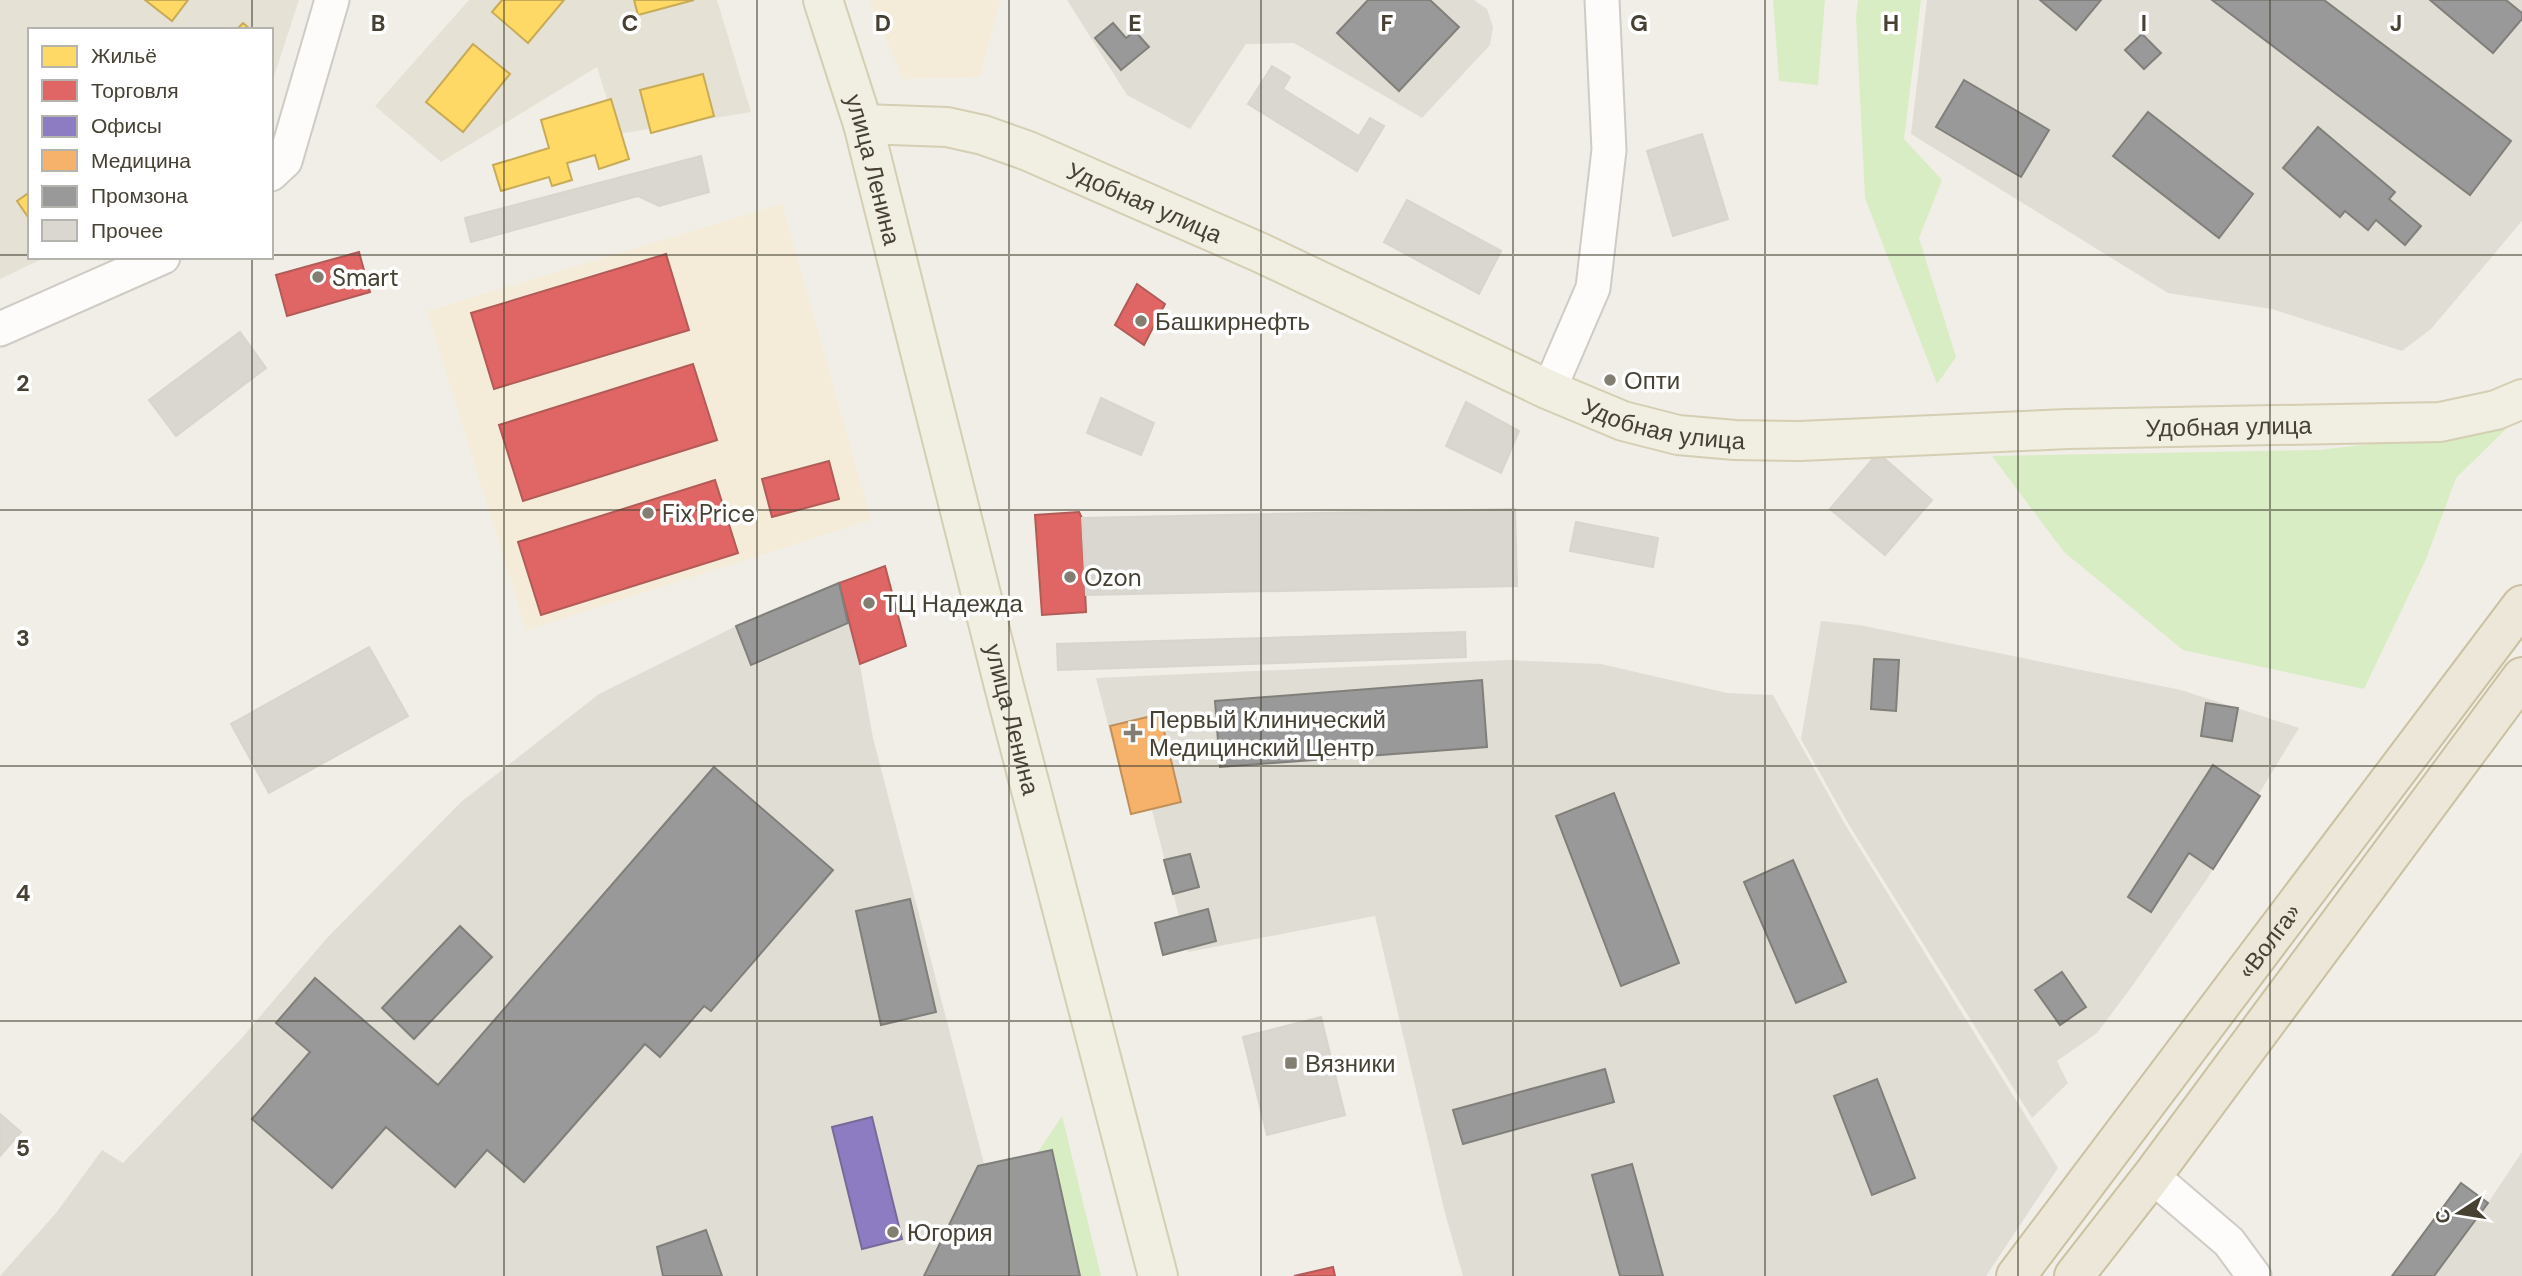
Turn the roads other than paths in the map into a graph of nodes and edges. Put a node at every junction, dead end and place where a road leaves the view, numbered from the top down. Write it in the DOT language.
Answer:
graph roads {
  1 [pos="332,0"];
  2 [pos="823,0"];
  3 [pos="1602,0"];
  4 [pos="863,124"];
  5 [pos="273,172"];
  6 [pos="159,259"];
  7 [pos="0,330"];
  8 [pos="1549,390"];
  9 [pos="2522,399"];
  10 [pos="2522,605"];
  11 [pos="2522,677"];
  12 [pos="2152,1176"];
  13 [pos="1158,1276"];
  14 [pos="2017,1276"];
  15 [pos="2074,1276"];
  16 [pos="2254,1276"];
  1 -- 5 [label="street"];
  2 -- 4 [label="main road, улица Ленина"];
  3 -- 8 [label="street"];
  4 -- 8 [label="main road, Удобная улица"];
  4 -- 13 [label="main road, улица Ленина"];
  6 -- 7 [label="street"];
  8 -- 9 [label="main road, Удобная улица"];
  10 -- 14 [label="highway, «Волга»"];
  11 -- 12 [label="highway, «Волга»"];
  12 -- 15 [label="highway, «Волга»"];
  12 -- 16 [label="street"];
}
